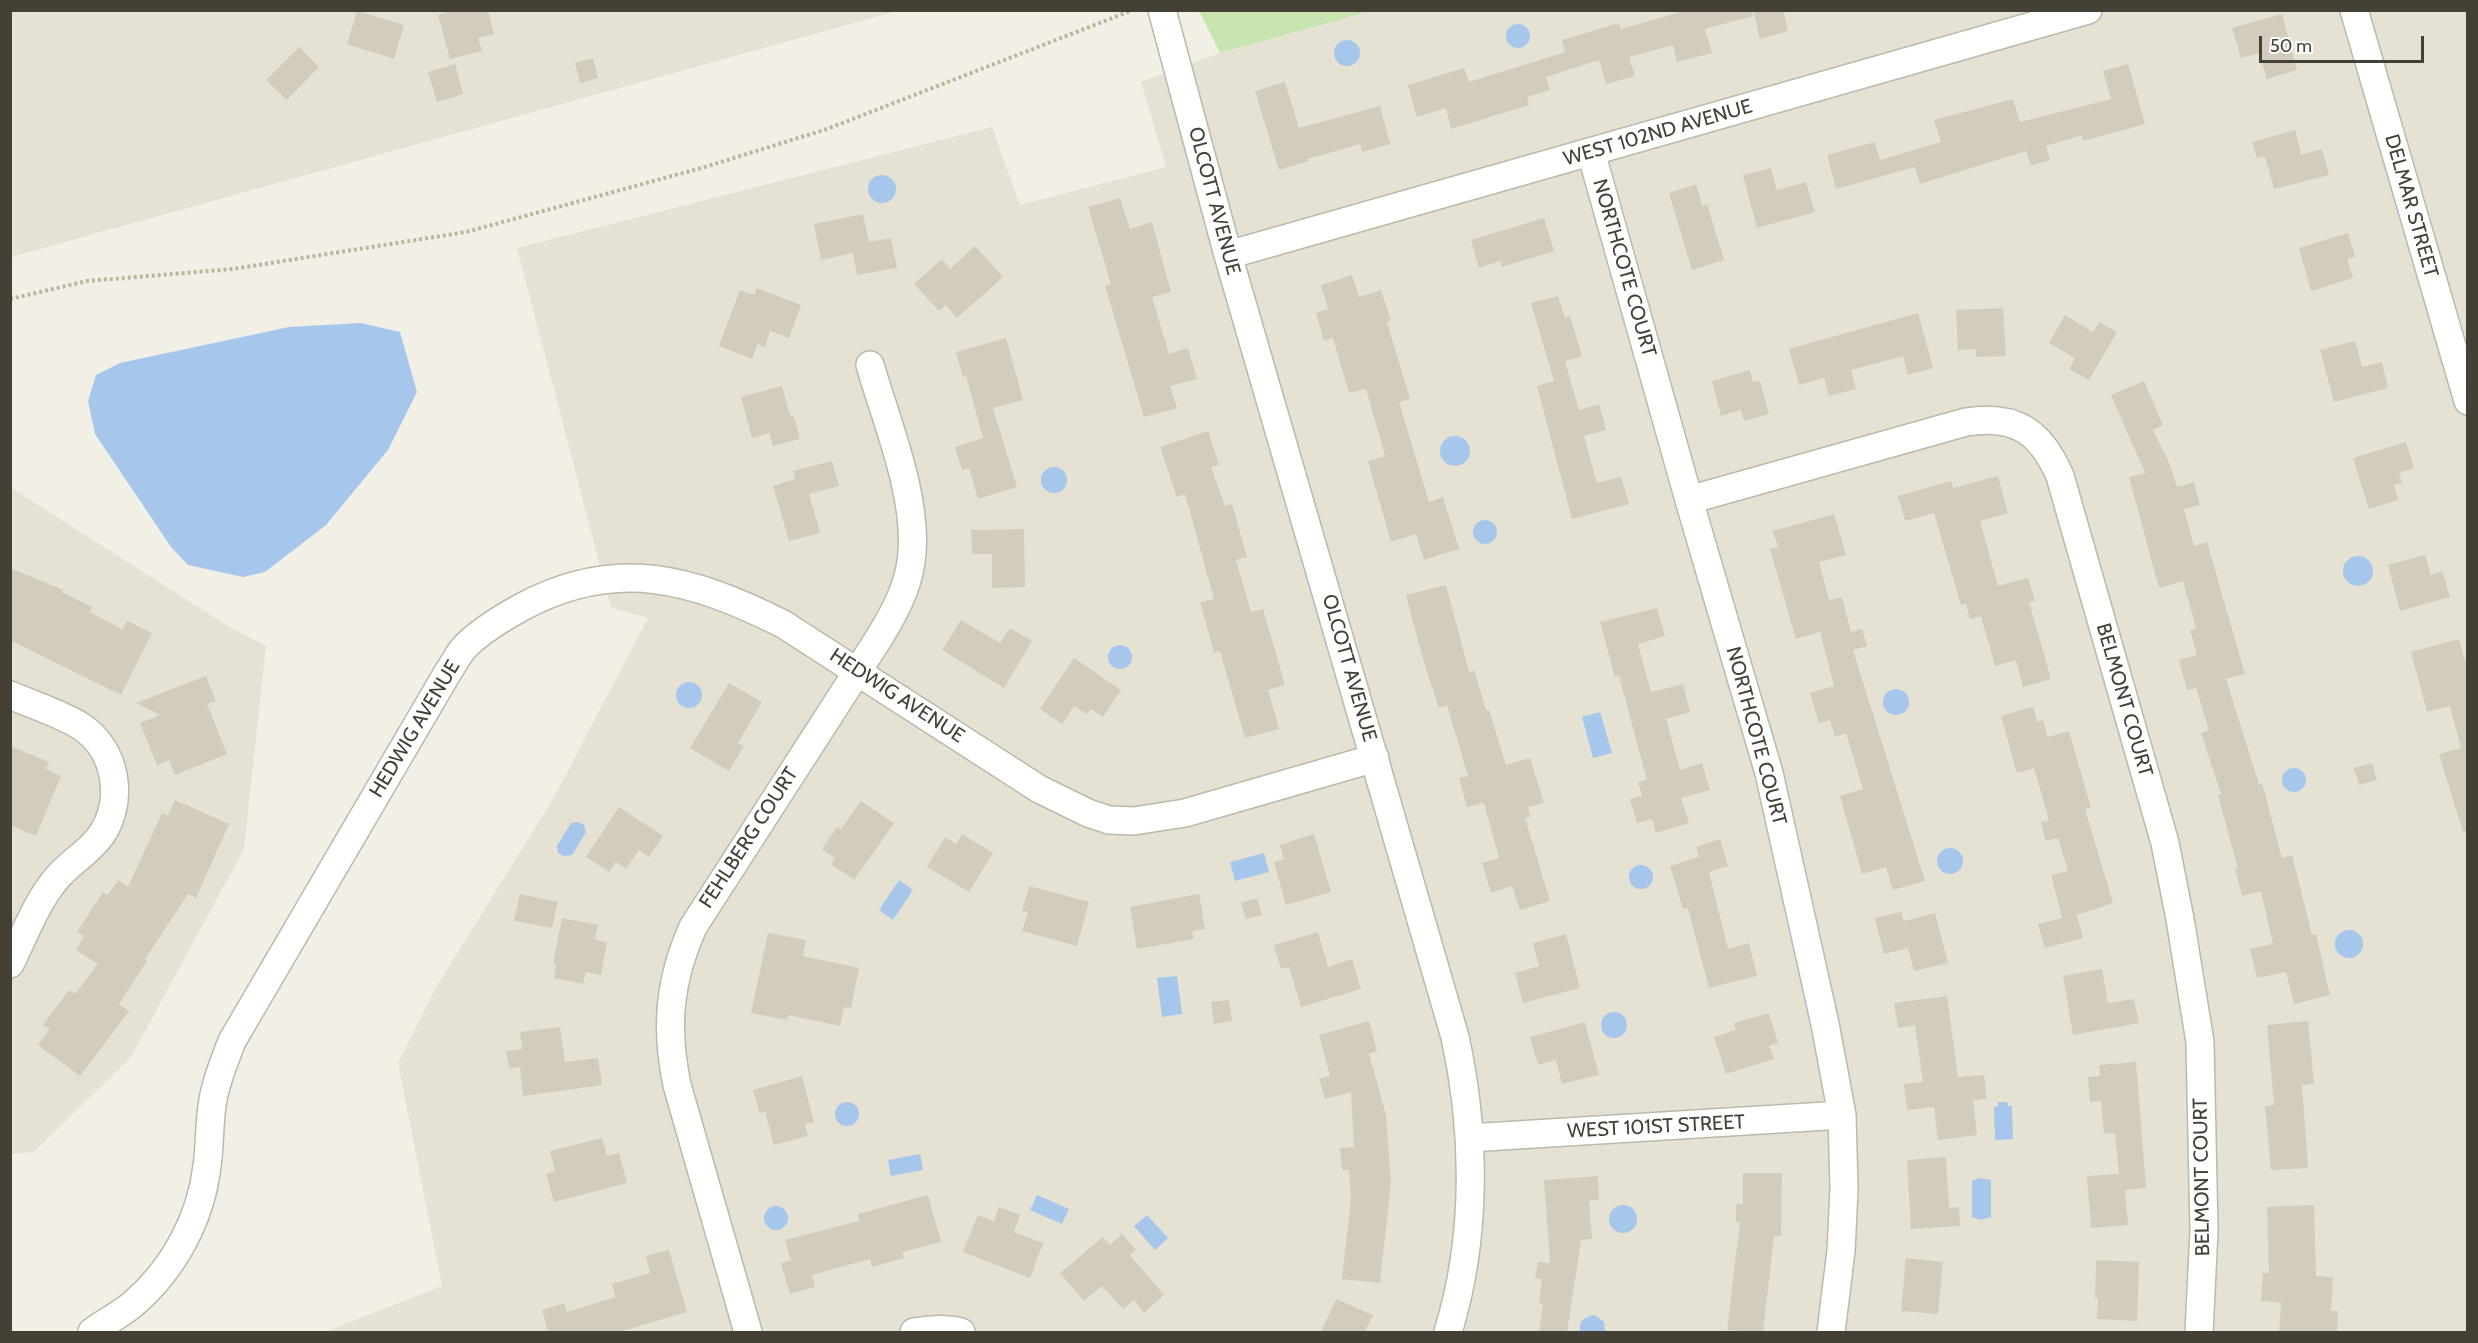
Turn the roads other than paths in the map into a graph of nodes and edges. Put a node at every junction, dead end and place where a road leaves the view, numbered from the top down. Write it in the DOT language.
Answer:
graph roads {
  1 [pos="1162,10"];
  2 [pos="2088,10"];
  3 [pos="2354,10"];
  4 [pos="1591,152"];
  5 [pos="1228,255"];
  6 [pos="870,365"];
  7 [pos="2468,401"];
  8 [pos="1689,500"];
  9 [pos="858,670"];
  10 [pos="10,695"];
  11 [pos="1375,758"];
  12 [pos="10,964"];
  13 [pos="1842,1115"];
  14 [pos="1469,1138"];
  15 [pos="92,1332"];
  16 [pos="748,1332"];
  17 [pos="914,1332"];
  18 [pos="961,1332"];
  19 [pos="1448,1332"];
  20 [pos="1831,1332"];
  21 [pos="2199,1332"];
  1 -- 5 [label="street, OLCOTT AVENUE"];
  2 -- 4 [label="street, WEST 102ND AVENUE"];
  3 -- 7 [label="street, DELMAR STREET"];
  4 -- 5 [label="street, WEST 102ND AVENUE"];
  4 -- 8 [label="street, NORTHCOTE COURT"];
  5 -- 11 [label="street, OLCOTT AVENUE"];
  6 -- 9 [label="street, FEHLBERG COURT"];
  8 -- 13 [label="street, NORTHCOTE COURT"];
  8 -- 21 [label="street, BELMONT COURT"];
  9 -- 11 [label="street, HEDWIG AVENUE"];
  9 -- 15 [label="street, HEDWIG AVENUE"];
  9 -- 16 [label="street, FEHLBERG COURT"];
  10 -- 12 [label="street"];
  11 -- 14 [label="street, OLCOTT AVENUE"];
  13 -- 14 [label="street, WEST 101ST STREET"];
  13 -- 20 [label="street, NORTHCOTE COURT"];
  14 -- 19 [label="street, OLCOTT AVENUE"];
  17 -- 18 [label="street"];
}
